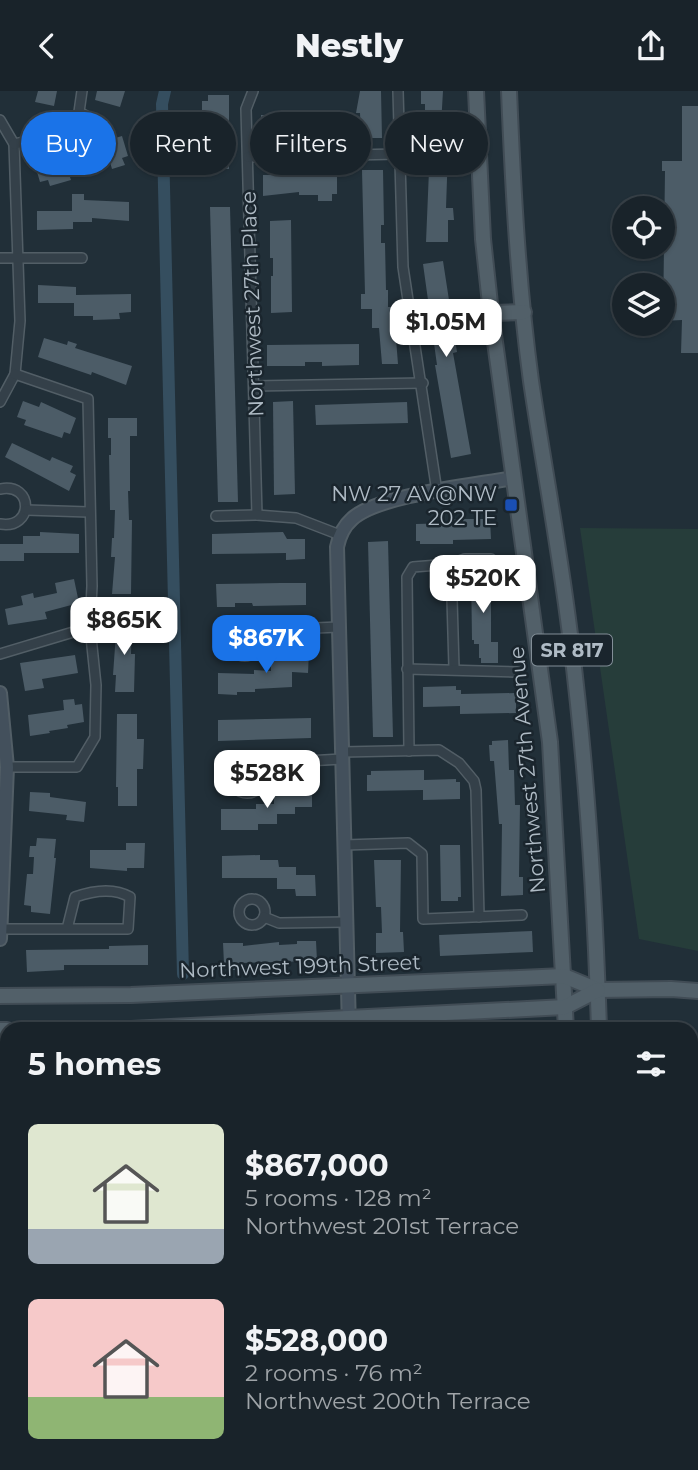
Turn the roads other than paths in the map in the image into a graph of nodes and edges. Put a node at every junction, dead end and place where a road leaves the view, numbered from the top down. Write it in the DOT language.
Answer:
graph roads {
  1 [pos="82,91"];
  2 [pos="398,91"];
  3 [pos="476,91"];
  4 [pos="509,91"];
  5 [pos="252,93"];
  6 [pos="398,112"];
  7 [pos="0,120"];
  8 [pos="14,144"];
  9 [pos="385,154"];
  10 [pos="248,157"];
  11 [pos="400,175"];
  12 [pos="0,258"];
  13 [pos="19,258"];
  14 [pos="82,258"];
  15 [pos="524,312"];
  16 [pos="491,313"];
  17 [pos="15,374"];
  18 [pos="422,383"];
  19 [pos="254,386"];
  20 [pos="0,402"];
  21 [pos="513,478"];
  22 [pos="0,489"];
  23 [pos="437,492"];
  24 [pos="26,510"];
  25 [pos="89,512"];
  26 [pos="257,515"];
  27 [pos="216,516"];
  28 [pos="0,524"];
  29 [pos="340,535"];
  30 [pos="491,559"];
  31 [pos="451,564"];
  32 [pos="90,627"];
  33 [pos="339,627"];
  34 [pos="256,636"];
  35 [pos="572,646"];
  36 [pos="538,650"];
  37 [pos="0,654"];
  38 [pos="407,669"];
  39 [pos="454,669"];
  40 [pos="517,672"];
  41 [pos="0,693"];
  42 [pos="409,751"];
  43 [pos="342,755"];
  44 [pos="7,767"];
  45 [pos="262,772"];
  46 [pos="344,845"];
  47 [pos="522,915"];
  48 [pos="264,917"];
  49 [pos="479,917"];
  50 [pos="346,922"];
  51 [pos="1,929"];
  52 [pos="67,929"];
  53 [pos="0,939"];
  54 [pos="564,976"];
  55 [pos="347,985"];
  56 [pos="598,990"];
  57 [pos="698,991"];
  58 [pos="0,996"];
  59 [pos="565,1007"];
  60 [pos="348,1022"];
  61 [pos="374,1022"];
  62 [pos="566,1022"];
  63 [pos="600,1022"];
  1 -- 8 [label="street"];
  2 -- 6 [label="street"];
  3 -- 16 [label="main road, Northwest 27th Avenue / SR 817"];
  4 -- 15 [label="main road, SR 817"];
  5 -- 10 [label="street, Northwest 27th Place"];
  7 -- 8 [label="street"];
  8 -- 13 [label="street"];
  9 -- 10 [label="street"];
  10 -- 19 [label="street, Northwest 27th Place"];
  11 -- 18 [label="street"];
  12 -- 13 [label="street"];
  13 -- 14 [label="street"];
  13 -- 17 [label="street"];
  15 -- 16 [label="main road"];
  15 -- 35 [label="main road, SR 817"];
  16 -- 21 [label="main road, Northwest 27th Avenue / SR 817"];
  17 -- 20 [label="street"];
  17 -- 25 [label="street"];
  18 -- 19 [label="street"];
  18 -- 23 [label="street"];
  19 -- 26 [label="street, Northwest 27th Place"];
  21 -- 23 [label="street"];
  21 -- 36 [label="main road, Northwest 27th Avenue / SR 817"];
  22 -- 24 [label="street"];
  23 -- 29 [label="street"];
  24 -- 25 [label="street"];
  24 -- 28 [label="street"];
  25 -- 32 [label="street"];
  26 -- 27 [label="street"];
  26 -- 29 [label="street"];
  29 -- 33 [label="street"];
  30 -- 31 [label="street"];
  31 -- 38 [label="street"];
  31 -- 39 [label="street"];
  32 -- 37 [label="street"];
  32 -- 44 [label="street"];
  33 -- 34 [label="street"];
  33 -- 43 [label="street"];
  35 -- 36 [label="main road"];
  35 -- 56 [label="main road, SR 817"];
  36 -- 54 [label="main road, Northwest 27th Avenue / SR 817"];
  38 -- 39 [label="street"];
  38 -- 42 [label="street"];
  39 -- 40 [label="street"];
  41 -- 44 [label="street"];
  42 -- 43 [label="street"];
  42 -- 49 [label="street"];
  43 -- 45 [label="street"];
  43 -- 46 [label="street"];
  44 -- 51 [label="street"];
  46 -- 49 [label="street"];
  46 -- 50 [label="street"];
  47 -- 49 [label="street"];
  48 -- 50 [label="street"];
  50 -- 55 [label="street"];
  51 -- 52 [label="street"];
  51 -- 53 [label="street"];
  52 -- 52 [label="street"];
  54 -- 55 [label="main road, Northwest 199th Street"];
  54 -- 56 [label="main road, Northwest 199th Street"];
  54 -- 59 [label="main road, Northwest 27th Avenue / SR 817"];
  55 -- 58 [label="main road, Northwest 199th Street"];
  55 -- 60 [label="street"];
  56 -- 57 [label="main road, Northwest 199th Street"];
  56 -- 59 [label="main road, Northwest 199th Street"];
  56 -- 63 [label="main road, SR 817"];
  59 -- 61 [label="main road, Northwest 199th Street"];
  59 -- 62 [label="main road, Northwest 27th Avenue / SR 817"];
}
